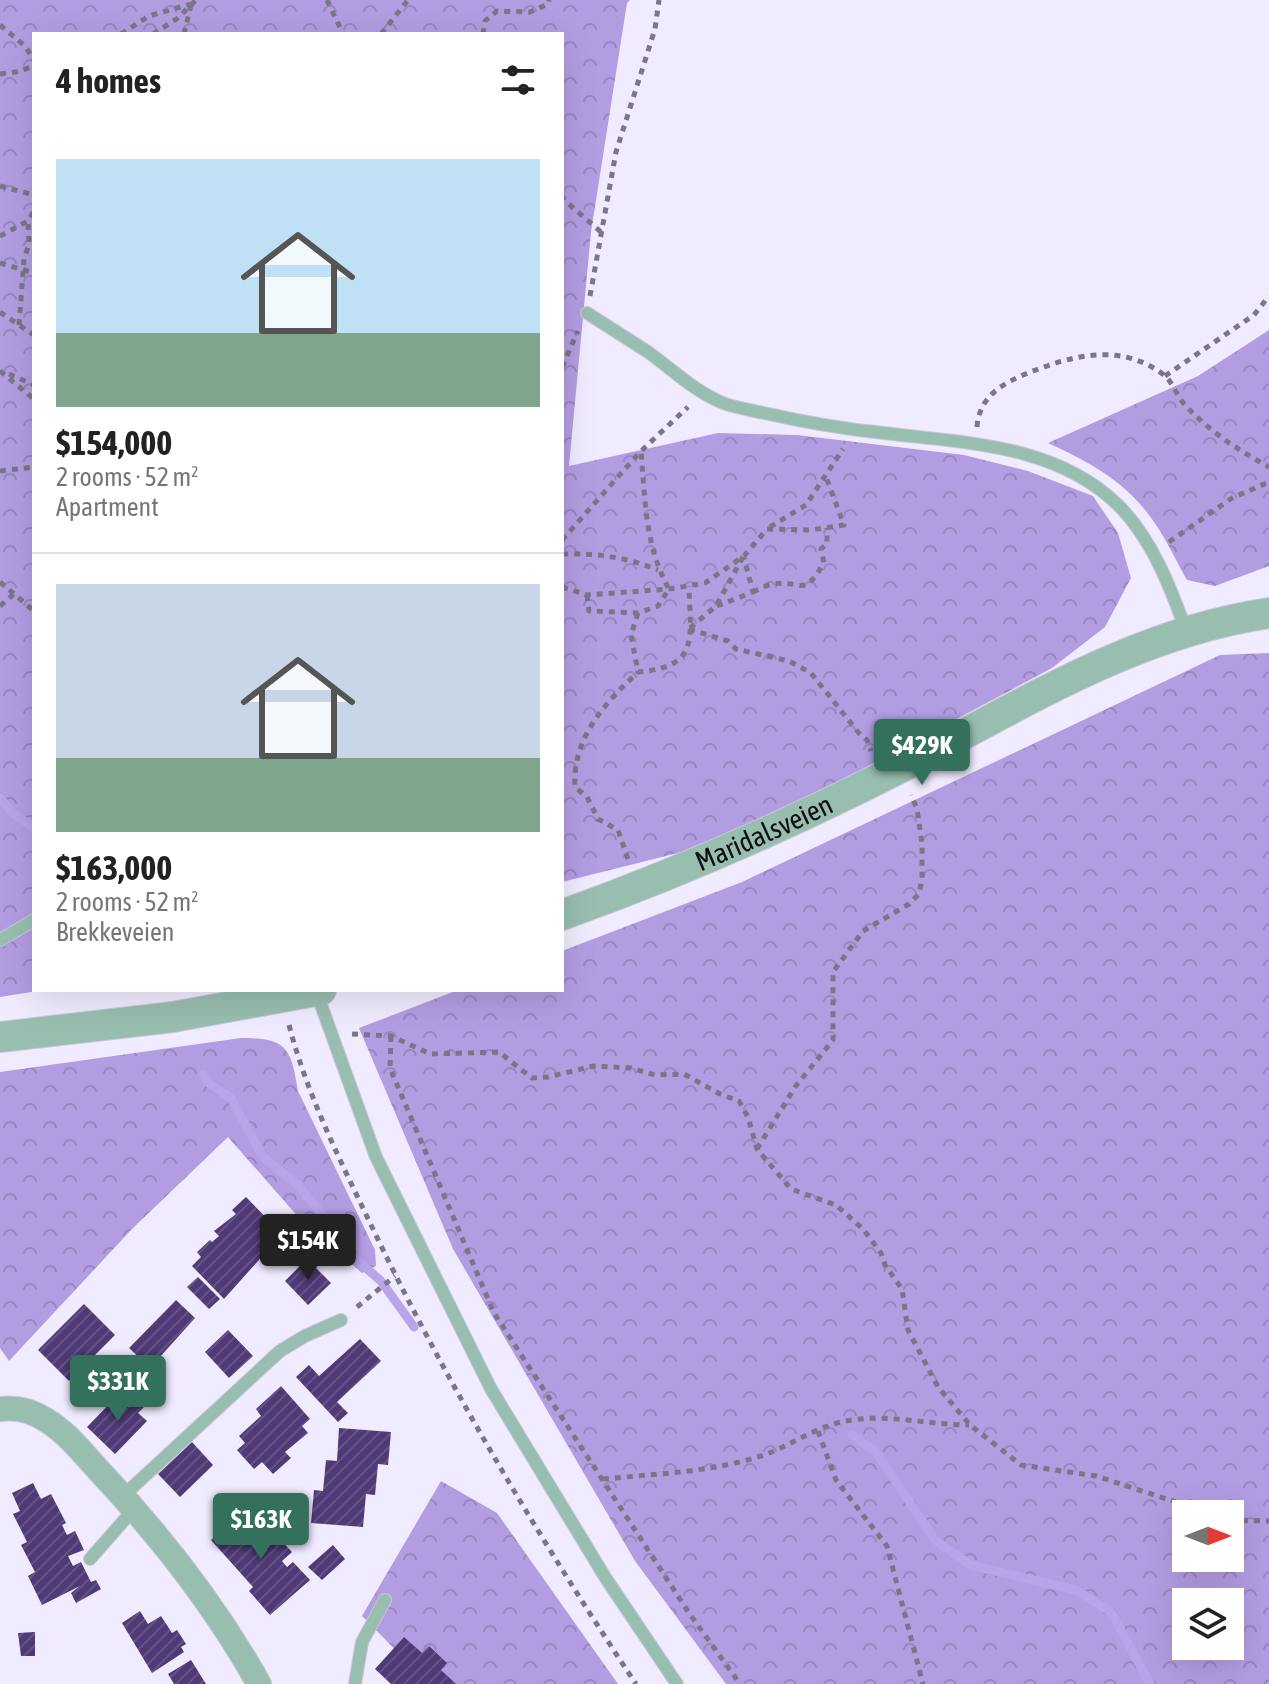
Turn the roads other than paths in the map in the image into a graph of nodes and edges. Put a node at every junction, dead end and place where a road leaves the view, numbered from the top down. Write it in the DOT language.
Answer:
graph roads {
  1 [pos="587,313"];
  2 [pos="1269,613"];
  3 [pos="1186,631"];
  4 [pos="564,914"];
  5 [pos="32,921"];
  6 [pos="0,940"];
  7 [pos="306,992"];
  8 [pos="0,1037"];
  9 [pos="341,1320"];
  10 [pos="0,1409"];
  11 [pos="128,1503"];
  12 [pos="90,1559"];
  13 [pos="385,1600"];
  14 [pos="259,1684"];
  15 [pos="355,1684"];
  16 [pos="677,1684"];
  1 -- 3 [label="lane"];
  2 -- 3 [label="street, Maridalsveien"];
  3 -- 4 [label="street, Maridalsveien"];
  5 -- 6 [label="lane"];
  7 -- 8 [label="street"];
  7 -- 16 [label="lane"];
  9 -- 11 [label="lane"];
  10 -- 11 [label="street"];
  11 -- 12 [label="lane"];
  11 -- 14 [label="street"];
  13 -- 15 [label="lane"];
}
